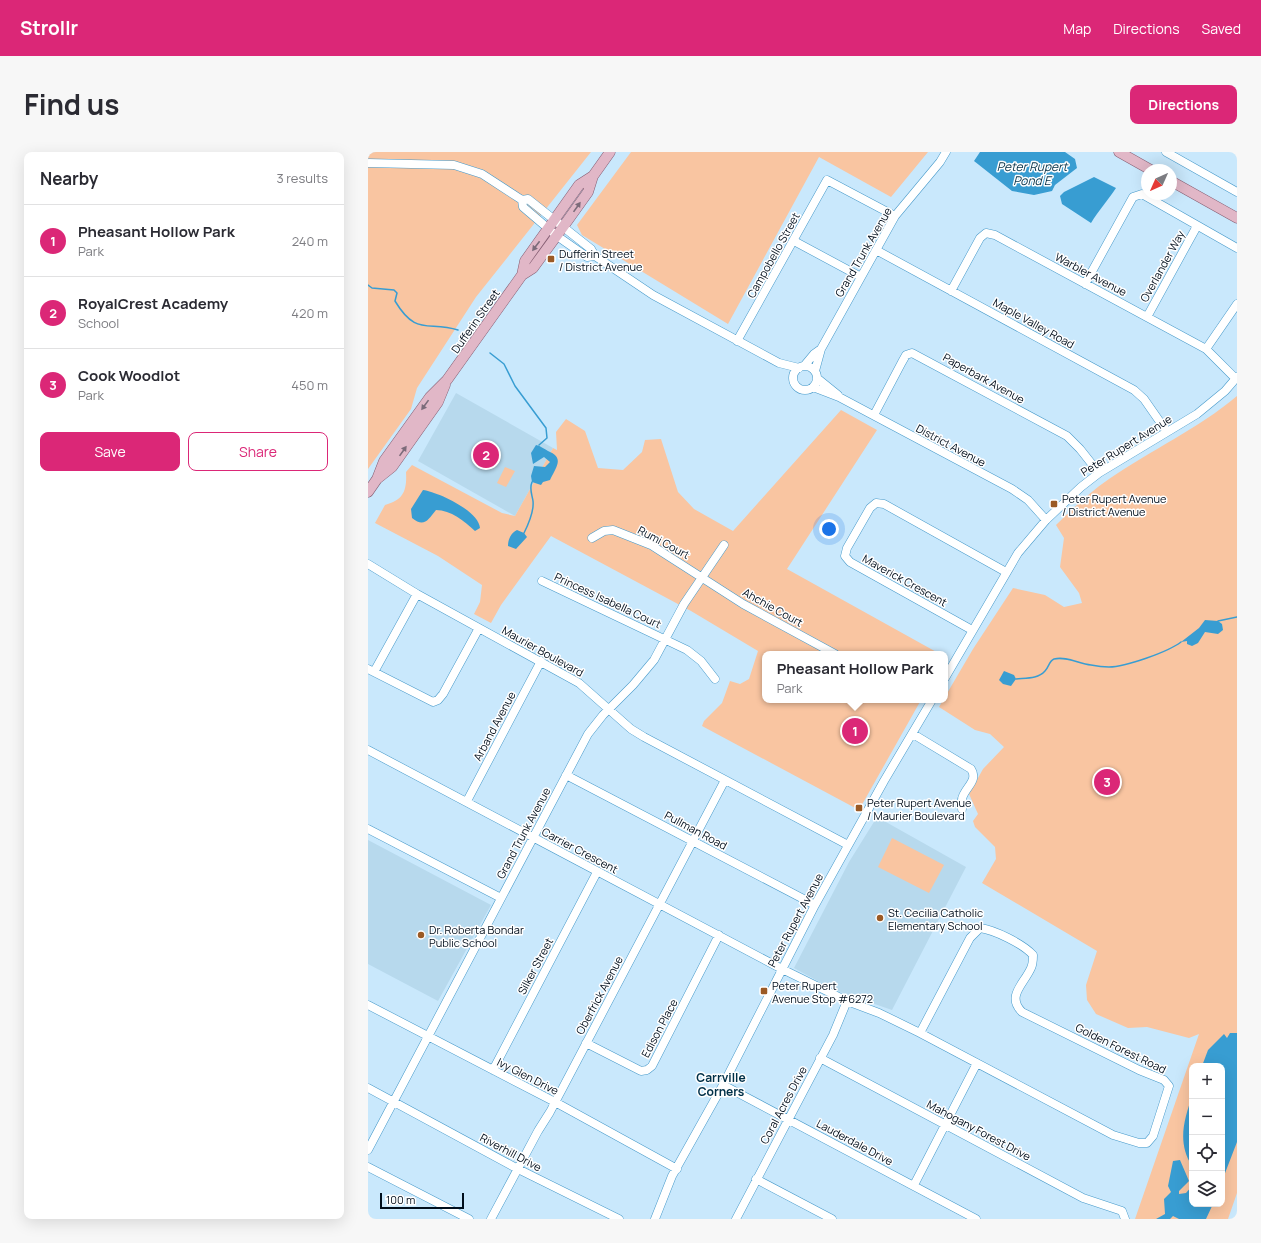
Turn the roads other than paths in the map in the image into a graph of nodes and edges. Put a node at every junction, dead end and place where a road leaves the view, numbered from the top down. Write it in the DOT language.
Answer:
graph roads {
  1 [pos="610,152"];
  2 [pos="946,152"];
  3 [pos="1120,152"];
  4 [pos="1166,152"];
  5 [pos="368,163"];
  6 [pos="1141,164"];
  7 [pos="593,176"];
  8 [pos="1177,184"];
  9 [pos="1237,192"];
  10 [pos="522,200"];
  11 [pos="895,216"];
  12 [pos="1237,218"];
  13 [pos="555,220"];
  14 [pos="564,226"];
  15 [pos="1197,226"];
  16 [pos="549,228"];
  17 [pos="557,236"];
  18 [pos="794,241"];
  19 [pos="1237,248"];
  20 [pos="876,250"];
  21 [pos="595,256"];
  22 [pos="522,276"];
  23 [pos="861,277"];
  24 [pos="1085,284"];
  25 [pos="951,291"];
  26 [pos="1237,304"];
  27 [pos="1147,317"];
  28 [pos="737,341"];
  29 [pos="821,349"];
  30 [pos="1206,349"];
  31 [pos="778,362"];
  32 [pos="802,367"];
  33 [pos="816,374"];
  34 [pos="794,376"];
  35 [pos="1237,378"];
  36 [pos="813,387"];
  37 [pos="840,397"];
  38 [pos="874,415"];
  39 [pos="1167,432"];
  40 [pos="1099,473"];
  41 [pos="368,492"];
  42 [pos="1046,520"];
  43 [pos="592,538"];
  44 [pos="724,545"];
  45 [pos="368,564"];
  46 [pos="1006,572"];
  47 [pos="701,576"];
  48 [pos="542,581"];
  49 [pos="417,594"];
  50 [pos="479,628"];
  51 [pos="972,630"];
  52 [pos="665,639"];
  53 [pos="829,651"];
  54 [pos="541,661"];
  55 [pos="371,670"];
  56 [pos="948,673"];
  57 [pos="715,679"];
  58 [pos="930,703"];
  59 [pos="610,710"];
  60 [pos="913,734"];
  61 [pos="368,750"];
  62 [pos="566,775"];
  63 [pos="725,780"];
  64 [pos="467,802"];
  65 [pos="962,809"];
  66 [pos="368,829"];
  67 [pos="533,837"];
  68 [pos="693,841"];
  69 [pos="848,845"];
  70 [pos="597,872"];
  71 [pos="501,898"];
  72 [pos="660,904"];
  73 [pos="815,904"];
  74 [pos="719,935"];
  75 [pos="782,969"];
  76 [pos="847,1001"];
  77 [pos="368,1005"];
  78 [pos="920,1033"];
  79 [pos="428,1036"];
  80 [pos="586,1043"];
  81 [pos="820,1058"];
  82 [pos="977,1063"];
  83 [pos="493,1070"];
  84 [pos="723,1085"];
  85 [pos="368,1088"];
  86 [pos="394,1102"];
  87 [pos="555,1102"];
  88 [pos="788,1119"];
  89 [pos="945,1125"];
  90 [pos="368,1150"];
  91 [pos="368,1167"];
  92 [pos="518,1169"];
  93 [pos="677,1169"];
  94 [pos="756,1179"];
  95 [pos="914,1185"];
  96 [pos="468,1219"];
  97 [pos="491,1219"];
  98 [pos="619,1219"];
  99 [pos="655,1219"];
  100 [pos="736,1219"];
  101 [pos="832,1219"];
  102 [pos="976,1219"];
  103 [pos="1124,1219"];
  1 -- 7 [label="main road, Dufferin Street"];
  2 -- 11 [label="street, Grand Trunk Avenue"];
  3 -- 6 [label="main road"];
  4 -- 9 [label="street"];
  5 -- 10 [label="street"];
  7 -- 13 [label="main road, Dufferin Street"];
  14 -- 7 [label="main road, Dufferin Street, one-way"];
  8 -- 12 [label="main road"];
  10 -- 13 [label="street"];
  10 -- 16 [label="street"];
  11 -- 18 [label="street, Campobello Street"];
  11 -- 20 [label="street, Grand Trunk Avenue"];
  13 -- 14 [label="street"];
  13 -- 16 [label="main road, Dufferin Street"];
  14 -- 17 [label="main road, Dufferin Street"];
  14 -- 21 [label="street"];
  15 -- 19 [label="street"];
  15 -- 24 [label="street"];
  15 -- 27 [label="street, Overlander Way"];
  16 -- 17 [label="street"];
  16 -- 22 [label="main road, Dufferin Street, one-way"];
  17 -- 21 [label="street"];
  17 -- 22 [label="main road, Dufferin Street"];
  18 -- 23 [label="street"];
  18 -- 28 [label="street, Campobello Street"];
  20 -- 23 [label="street, Grand Trunk Avenue"];
  20 -- 25 [label="street, Maple Valley Road"];
  21 -- 28 [label="street"];
  22 -- 41 [label="main road, Dufferin Street"];
  23 -- 29 [label="street, Grand Trunk Avenue"];
  24 -- 25 [label="street, Warbler Avenue"];
  24 -- 27 [label="street, Warbler Avenue"];
  25 -- 39 [label="street, Maple Valley Road"];
  26 -- 30 [label="street"];
  27 -- 30 [label="street, Warbler Avenue"];
  28 -- 31 [label="street"];
  29 -- 32 [label="street, Grand Trunk Avenue"];
  29 -- 33 [label="street, Grand Trunk Avenue"];
  30 -- 35 [label="street, Warbler Avenue"];
  31 -- 32 [label="street"];
  31 -- 34 [label="street"];
  32 -- 33 [label="street"];
  32 -- 34 [label="street"];
  33 -- 36 [label="street"];
  33 -- 37 [label="street, District Avenue"];
  34 -- 36 [label="street"];
  35 -- 39 [label="street, Peter Rupert Avenue"];
  36 -- 37 [label="street, District Avenue"];
  37 -- 38 [label="street, District Avenue"];
  38 -- 40 [label="street, Paperbark Avenue"];
  38 -- 42 [label="street, District Avenue"];
  39 -- 40 [label="street, Peter Rupert Avenue"];
  40 -- 42 [label="street, Peter Rupert Avenue"];
  42 -- 46 [label="street, Peter Rupert Avenue"];
  43 -- 47 [label="street, Rumi Court"];
  44 -- 47 [label="street, Grand Trunk Avenue"];
  45 -- 49 [label="street, Maurier Boulevard"];
  46 -- 51 [label="street, Peter Rupert Avenue"];
  46 -- 51 [label="street, Maverick Crescent"];
  47 -- 52 [label="street, Grand Trunk Avenue"];
  47 -- 53 [label="street, Ahchie Court"];
  48 -- 52 [label="street, Princess Isabella Court"];
  49 -- 50 [label="street, Maurier Boulevard"];
  49 -- 55 [label="street"];
  50 -- 54 [label="street, Maurier Boulevard"];
  50 -- 55 [label="street"];
  51 -- 56 [label="street, Peter Rupert Avenue"];
  52 -- 57 [label="street, Princess Isabella Court"];
  52 -- 59 [label="street, Grand Trunk Avenue"];
  54 -- 59 [label="street, Maurier Boulevard"];
  54 -- 64 [label="street, Arband Avenue"];
  58 -- 60 [label="street, Peter Rupert Avenue"];
  59 -- 62 [label="street, Grand Trunk Avenue"];
  59 -- 63 [label="street, Maurier Boulevard"];
  60 -- 65 [label="street"];
  60 -- 69 [label="street, Peter Rupert Avenue"];
  61 -- 64 [label="street, Carrier Crescent"];
  62 -- 67 [label="street, Grand Trunk Avenue"];
  62 -- 68 [label="street, Pullman Road"];
  63 -- 68 [label="street, Oberfrick Avenue"];
  63 -- 69 [label="street, Maurier Boulevard"];
  64 -- 67 [label="street, Carrier Crescent"];
  66 -- 71 [label="street"];
  67 -- 70 [label="street, Carrier Crescent"];
  67 -- 71 [label="street, Grand Trunk Avenue"];
  68 -- 72 [label="street, Oberfrick Avenue"];
  68 -- 73 [label="street, Pullman Road"];
  69 -- 73 [label="street, Peter Rupert Avenue"];
  70 -- 72 [label="street, Carrier Crescent"];
  70 -- 83 [label="street, Silker Street"];
  71 -- 79 [label="street, Grand Trunk Avenue"];
  72 -- 74 [label="street, Carrier Crescent"];
  72 -- 80 [label="street, Oberfrick Avenue"];
  73 -- 75 [label="street, Peter Rupert Avenue"];
  74 -- 75 [label="street, Carrier Crescent"];
  74 -- 80 [label="street, Edison Place"];
  75 -- 76 [label="street, Golden Forest Road"];
  75 -- 84 [label="street, Peter Rupert Avenue"];
  76 -- 78 [label="street, Golden Forest Road"];
  76 -- 81 [label="street, Coral Acres Drive"];
  77 -- 79 [label="street, Ivy Glen Drive"];
  78 -- 82 [label="street, Golden Forest Road"];
  78 -- 82 [label="street, Golden Forest Road"];
  79 -- 83 [label="street, Ivy Glen Drive"];
  79 -- 86 [label="street, Grand Trunk Avenue"];
  80 -- 87 [label="street, Oberfrick Avenue"];
  81 -- 88 [label="street, Coral Acres Drive"];
  81 -- 89 [label="street, Mahogany Forest Drive"];
  82 -- 89 [label="street"];
  83 -- 87 [label="street, Ivy Glen Drive"];
  84 -- 88 [label="street, Lauderdale Drive"];
  84 -- 93 [label="street, Peter Rupert Avenue"];
  85 -- 86 [label="street, Riverhill Drive"];
  86 -- 90 [label="street, Grand Trunk Avenue"];
  86 -- 92 [label="street, Riverhill Drive"];
  87 -- 92 [label="street, Oberfrick Avenue"];
  87 -- 93 [label="street, Ivy Glen Drive"];
  88 -- 94 [label="street, Coral Acres Drive"];
  88 -- 95 [label="street, Lauderdale Drive"];
  89 -- 95 [label="street"];
  89 -- 103 [label="street, Mahogany Forest Drive"];
  91 -- 96 [label="street"];
  92 -- 97 [label="street, Oberfrick Avenue"];
  92 -- 98 [label="street, Riverhill Drive"];
  93 -- 99 [label="street, Peter Rupert Avenue"];
  94 -- 100 [label="street, Coral Acres Drive"];
  94 -- 101 [label="street"];
  95 -- 102 [label="street, Lauderdale Drive"];
}
